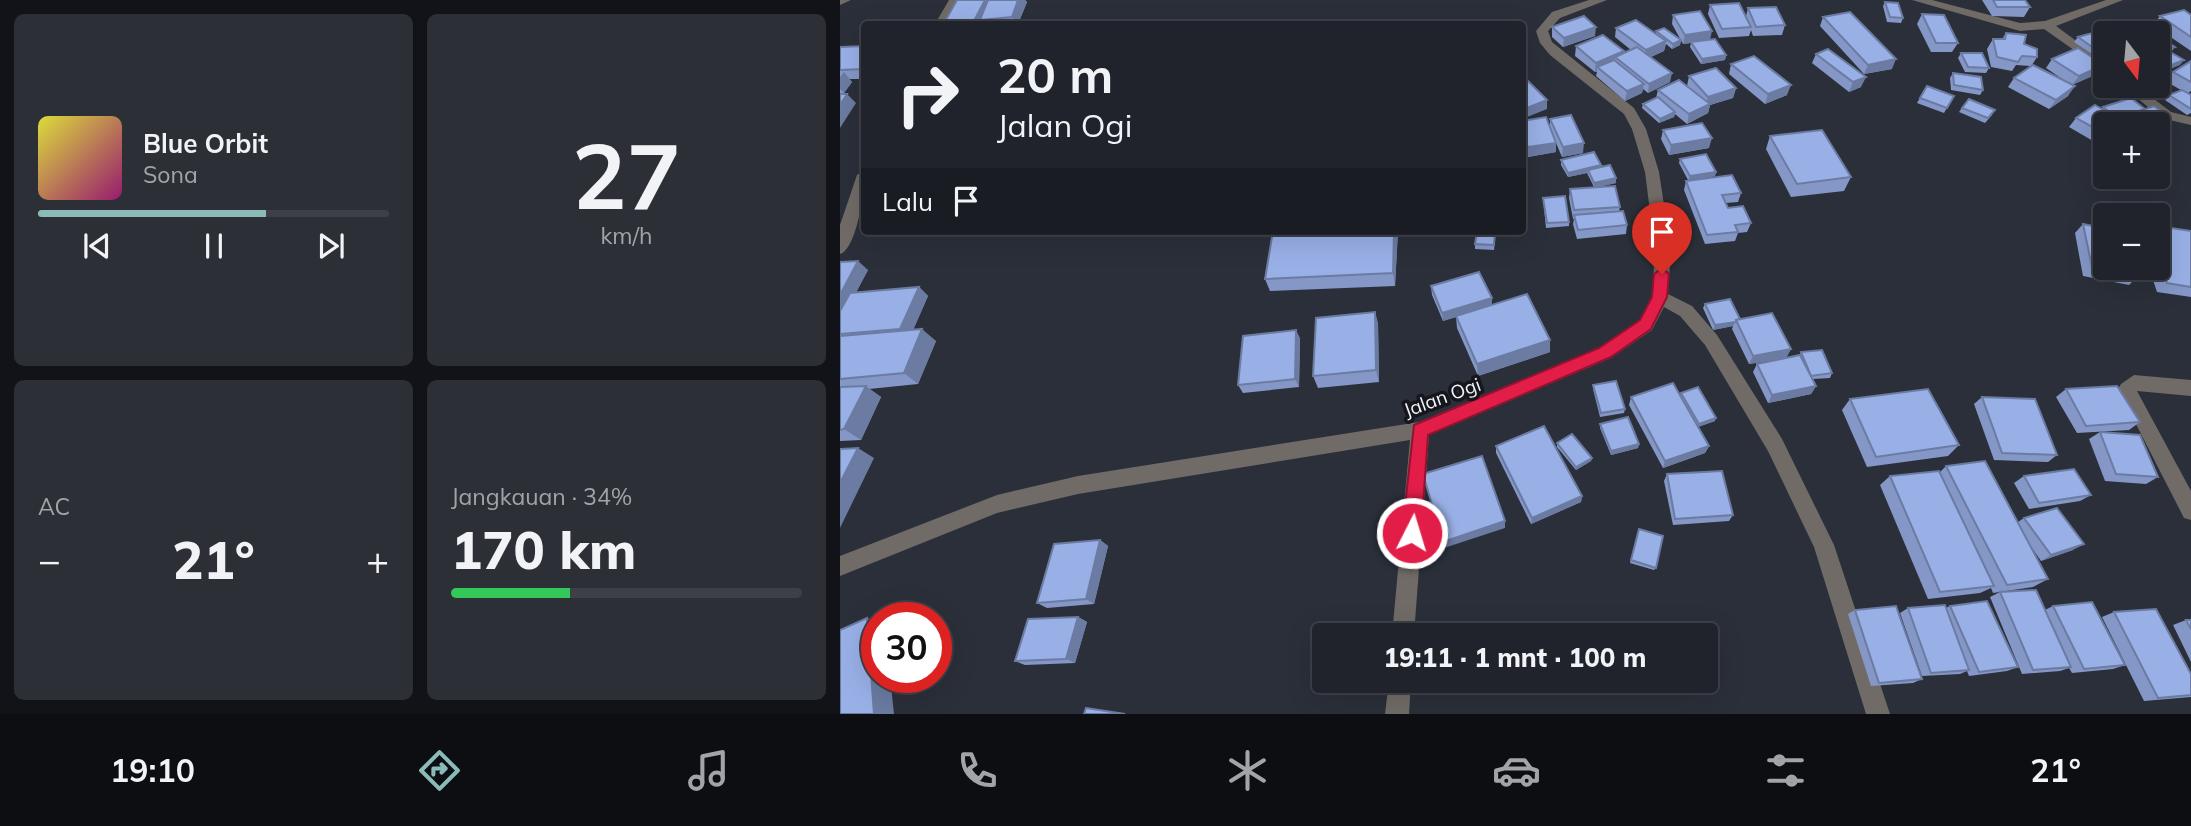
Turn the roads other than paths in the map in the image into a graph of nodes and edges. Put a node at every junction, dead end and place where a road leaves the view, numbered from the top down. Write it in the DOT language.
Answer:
graph roads {
  1 [pos="845,0"];
  2 [pos="955,0"];
  3 [pos="1601,0"];
  4 [pos="1918,0"];
  5 [pos="1976,0"];
  6 [pos="2116,0"];
  7 [pos="840,1"];
  8 [pos="1985,19"];
  9 [pos="943,21"];
  10 [pos="2047,24"];
  11 [pos="2093,59"];
  12 [pos="2144,98"];
  13 [pos="2191,121"];
  14 [pos="861,184"];
  15 [pos="840,248"];
  16 [pos="1660,297"];
  17 [pos="2191,388"];
  18 [pos="1420,430"];
  19 [pos="2191,511"];
  20 [pos="840,566"];
  21 [pos="1405,623"];
  22 [pos="1399,693"];
  23 [pos="1397,714"];
  24 [pos="1878,714"];
  1 -- 7 [label="street"];
  2 -- 9 [label="street"];
  3 -- 16 [label="street, Jalan Ogi"];
  4 -- 8 [label="street"];
  5 -- 8 [label="street"];
  6 -- 10 [label="street"];
  8 -- 10 [label="street"];
  10 -- 11 [label="street"];
  12 -- 13 [label="street"];
  14 -- 15 [label="street"];
  16 -- 18 [label="street, Jalan Ogi"];
  16 -- 24 [label="street"];
  17 -- 19 [label="street"];
  18 -- 20 [label="street, Jalan Ogi"];
  18 -- 21 [label="street"];
  22 -- 23 [label="street"];
}
